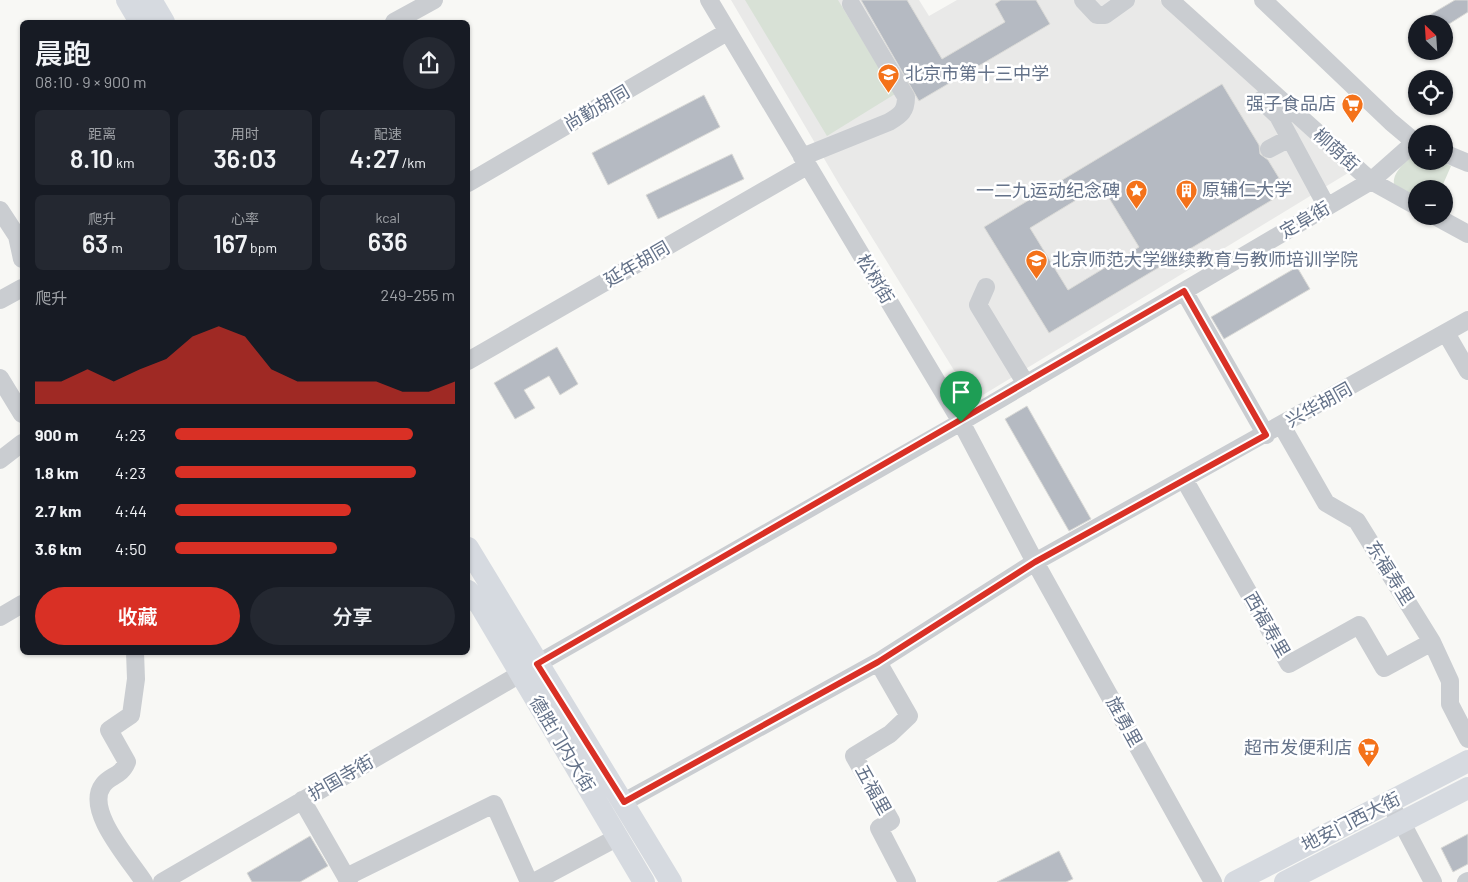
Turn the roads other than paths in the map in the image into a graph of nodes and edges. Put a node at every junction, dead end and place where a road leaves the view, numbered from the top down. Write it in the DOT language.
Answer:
graph roads {
  1 [pos="127,0"];
  2 [pos="151,0"];
  3 [pos="434,0"];
  4 [pos="709,0"];
  5 [pos="1083,0"];
  6 [pos="1126,0"];
  7 [pos="1170,0"];
  8 [pos="1263,0"];
  9 [pos="851,4"];
  10 [pos="139,20"];
  11 [pos="163,20"];
  12 [pos="398,20"];
  13 [pos="727,32"];
  14 [pos="1261,100"];
  15 [pos="1408,135"];
  16 [pos="1290,138"];
  17 [pos="1269,149"];
  18 [pos="1408,149"];
  19 [pos="1453,157"];
  20 [pos="804,162"];
  21 [pos="1468,163"];
  22 [pos="470,182"];
  23 [pos="1371,182"];
  24 [pos="1408,202"];
  25 [pos="1327,207"];
  26 [pos="0,210"];
  27 [pos="1452,225"];
  28 [pos="20,234"];
  29 [pos="1468,234"];
  30 [pos="986,287"];
  31 [pos="20,289"];
  32 [pos="1184,291"];
  33 [pos="0,300"];
  34 [pos="1468,320"];
  35 [pos="1446,333"];
  36 [pos="470,360"];
  37 [pos="1468,371"];
  38 [pos="0,378"];
  39 [pos="1026,384"];
  40 [pos="20,411"];
  41 [pos="961,422"];
  42 [pos="1282,426"];
  43 [pos="1266,435"];
  44 [pos="20,445"];
  45 [pos="0,460"];
  46 [pos="1184,479"];
  47 [pos="470,556"];
  48 [pos="1035,562"];
  49 [pos="470,584"];
  50 [pos="481,597"];
  51 [pos="20,605"];
  52 [pos="0,617"];
  53 [pos="1432,642"];
  54 [pos="135,655"];
  55 [pos="878,662"];
  56 [pos="528,669"];
  57 [pos="558,718"];
  58 [pos="1468,739"];
  59 [pos="1468,761"];
  60 [pos="1468,788"];
  61 [pos="302,800"];
  62 [pos="624,802"];
  63 [pos="1388,802"];
  64 [pos="1402,823"];
  65 [pos="618,837"];
  66 [pos="554,877"];
  67 [pos="348,879"];
  68 [pos="144,882"];
  69 [pos="162,882"];
  70 [pos="529,882"];
  71 [pos="534,882"];
  72 [pos="644,882"];
  73 [pos="672,882"];
  74 [pos="907,882"];
  75 [pos="1213,882"];
  76 [pos="1234,882"];
  77 [pos="1285,882"];
  78 [pos="1432,882"];
  1 -- 10 [label="main road"];
  2 -- 11 [label="main road"];
  3 -- 12 [label="street"];
  4 -- 13 [label="street, 松树街"];
  5 -- 6 [label="street"];
  7 -- 23 [label="street, 柳荫街"];
  8 -- 15 [label="street, 柳荫街"];
  9 -- 20 [label="street, 延年胡同"];
  13 -- 20 [label="street, 松树街"];
  13 -- 22 [label="street, 尚勤胡同"];
  14 -- 16 [label="street"];
  16 -- 17 [label="street"];
  16 -- 25 [label="street"];
  18 -- 23 [label="street, 柳荫街"];
  19 -- 21 [label="street"];
  20 -- 36 [label="street, 延年胡同"];
  20 -- 41 [label="street, 松树街"];
  23 -- 24 [label="street"];
  23 -- 25 [label="street, 定阜街"];
  25 -- 32 [label="street, 定阜街"];
  26 -- 28 [label="street"];
  27 -- 29 [label="street"];
  30 -- 39 [label="street"];
  31 -- 33 [label="street"];
  32 -- 39 [label="street, 定阜街"];
  32 -- 43 [label="street"];
  34 -- 35 [label="street, 兴华胡同"];
  35 -- 37 [label="street"];
  35 -- 42 [label="street, 兴华胡同"];
  38 -- 40 [label="street"];
  39 -- 41 [label="street, 定阜街"];
  41 -- 48 [label="street, 松树街"];
  41 -- 56 [label="street, 定阜街"];
  42 -- 43 [label="street, 兴华胡同"];
  42 -- 53 [label="street, 东福寿里"];
  43 -- 46 [label="street, 兴华胡同"];
  44 -- 45 [label="street"];
  46 -- 48 [label="street, 兴华胡同"];
  46 -- 53 [label="street, 西福寿里"];
  47 -- 50 [label="main road, 德胜门内大街"];
  48 -- 55 [label="street, 兴华胡同"];
  48 -- 75 [label="street, 旌勇里"];
  49 -- 50 [label="main road, 德胜门内大街"];
  50 -- 56 [label="main road, 德胜门内大街"];
  51 -- 52 [label="street"];
  53 -- 58 [label="street, 东福寿里"];
  54 -- 68 [label="street"];
  55 -- 62 [label="street, 兴华胡同"];
  55 -- 74 [label="street, 五福里"];
  56 -- 57 [label="main road, 德胜门内大街"];
  56 -- 61 [label="street, 护国寺街"];
  57 -- 62 [label="main road, 德胜门内大街"];
  57 -- 65 [label="main road, 德胜门内大街"];
  59 -- 63 [label="main road, 地安门西大街"];
  60 -- 64 [label="main road, 地安门西大街"];
  61 -- 67 [label="street"];
  61 -- 69 [label="street, 护国寺街"];
  62 -- 73 [label="main road, 德胜门内大街"];
  63 -- 64 [label="street"];
  63 -- 76 [label="main road, 地安门西大街"];
  64 -- 77 [label="main road, 地安门西大街"];
  64 -- 78 [label="street"];
  65 -- 66 [label="street"];
  65 -- 72 [label="main road, 德胜门内大街"];
  66 -- 71 [label="street"];
  67 -- 70 [label="street"];
}
